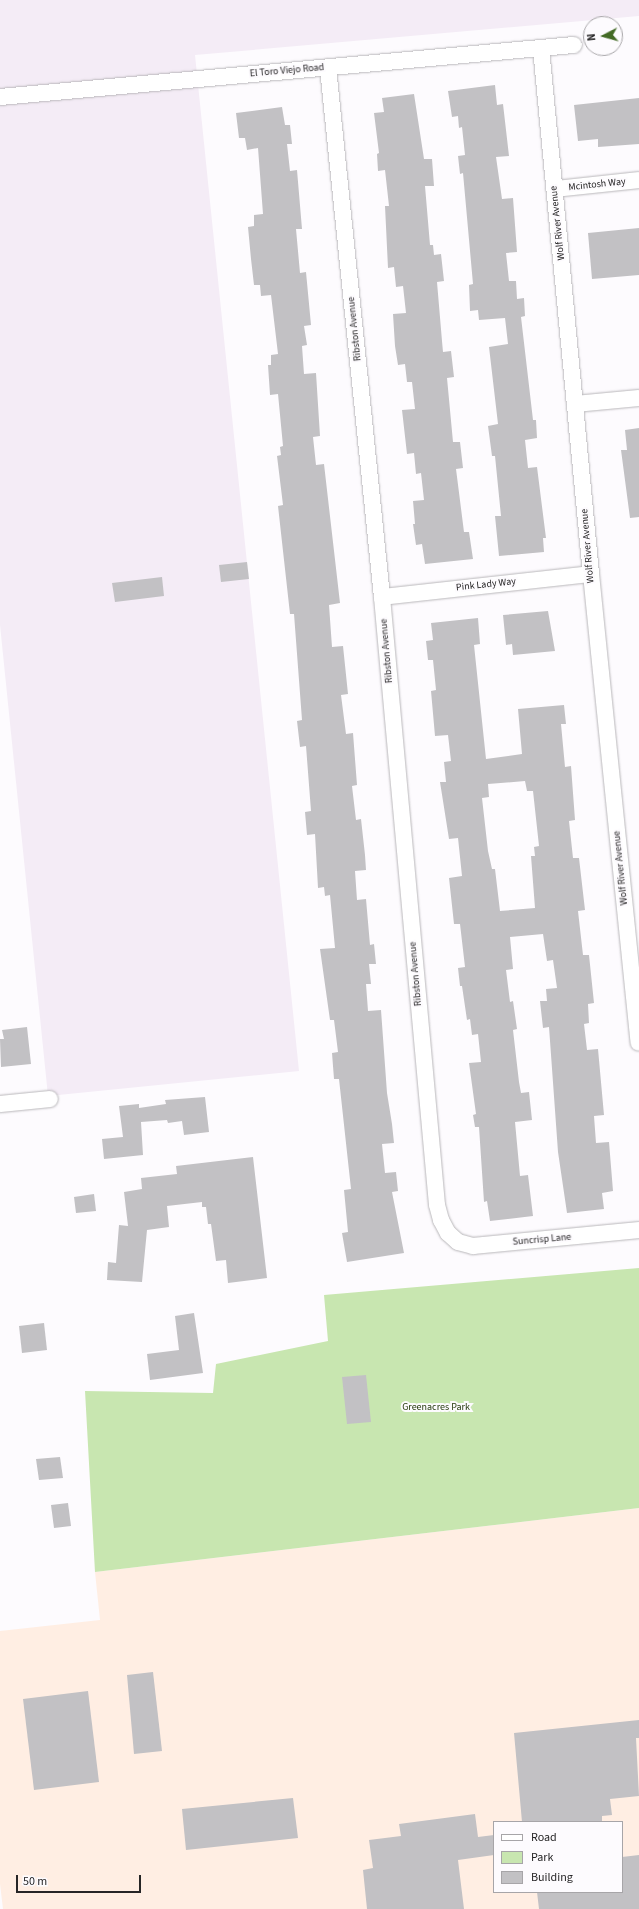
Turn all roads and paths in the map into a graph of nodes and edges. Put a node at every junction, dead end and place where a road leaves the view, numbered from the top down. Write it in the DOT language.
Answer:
graph roads {
  1 [pos="574,45"];
  2 [pos="541,48"];
  3 [pos="328,68"];
  4 [pos="0,97"];
  5 [pos="639,180"];
  6 [pos="554,189"];
  7 [pos="639,398"];
  8 [pos="576,404"];
  9 [pos="590,574"];
  10 [pos="382,596"];
  11 [pos="639,1043"];
  12 [pos="50,1099"];
  13 [pos="0,1104"];
  14 [pos="639,1230"];
  15 [pos="448,1234"];
  1 -- 2 [label="street, El Toro Viejo Road"];
  2 -- 3 [label="street, El Toro Viejo Road"];
  2 -- 6 [label="street, Wolf River Avenue"];
  3 -- 4 [label="street, El Toro Viejo Road"];
  3 -- 10 [label="street, Ribston Avenue"];
  5 -- 6 [label="street, Mcintosh Way"];
  6 -- 8 [label="street, Wolf River Avenue"];
  7 -- 8 [label="street"];
  8 -- 9 [label="street, Wolf River Avenue"];
  9 -- 10 [label="street, Pink Lady Way"];
  9 -- 11 [label="street, Wolf River Avenue"];
  10 -- 15 [label="street, Ribston Avenue"];
  12 -- 13 [label="street"];
  14 -- 15 [label="street, Suncrisp Lane"];
}
